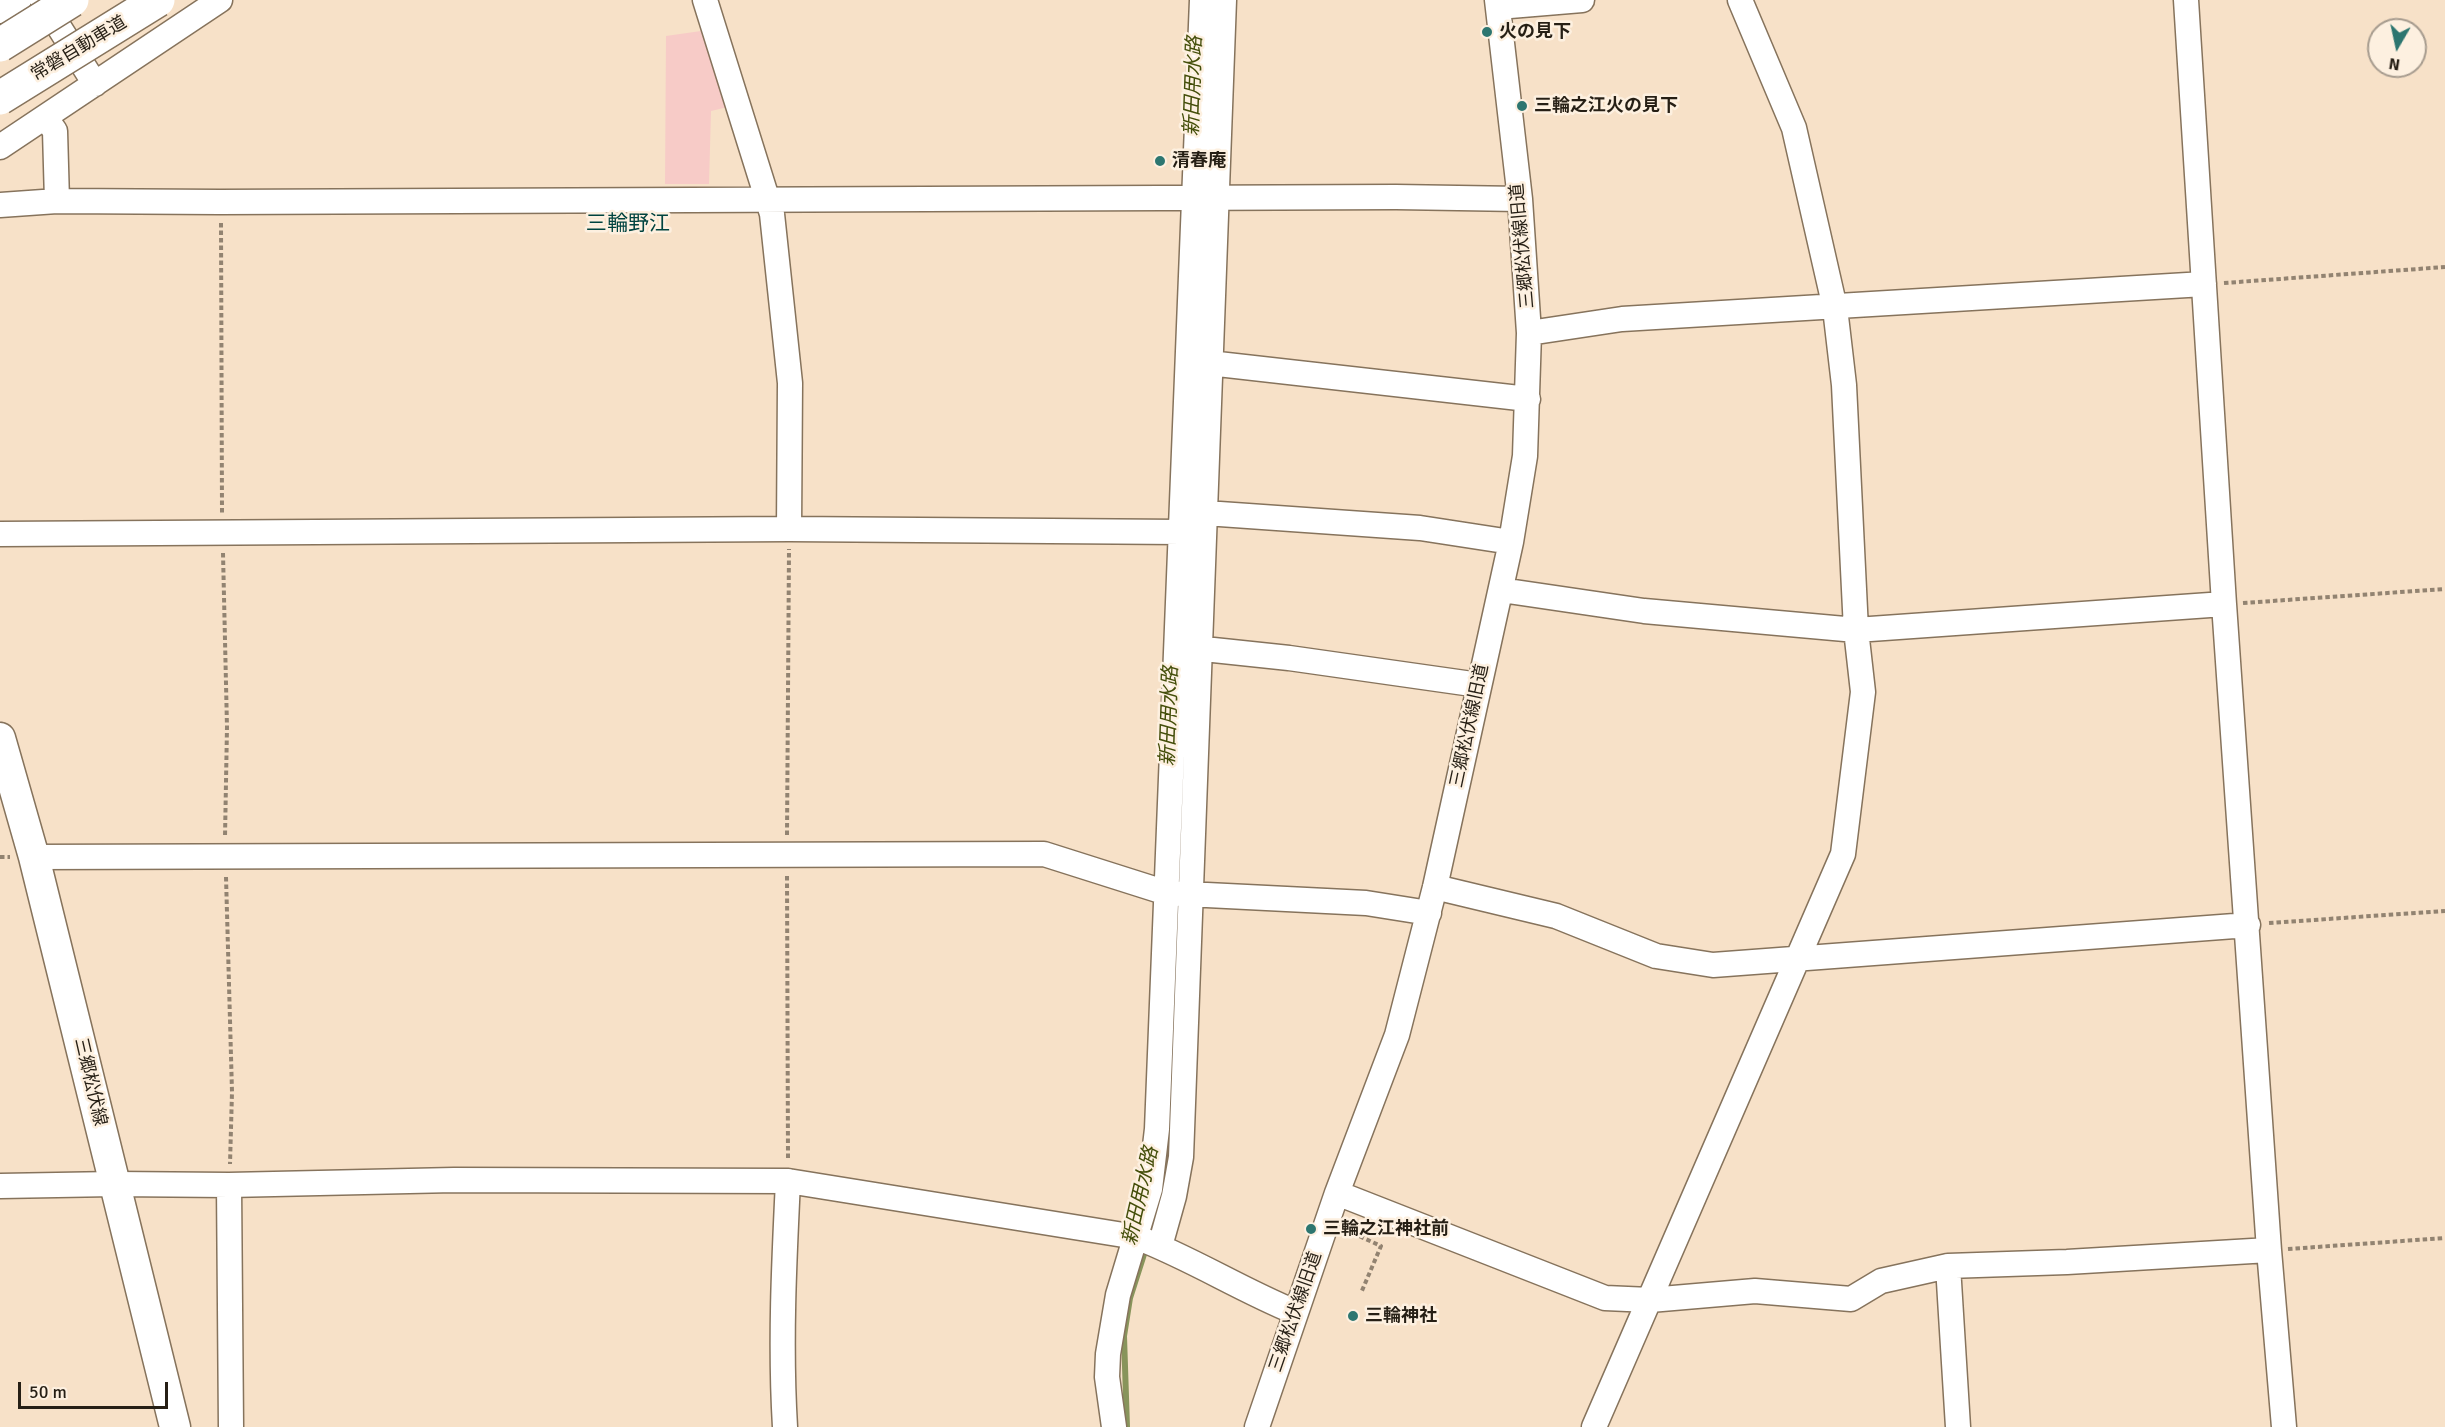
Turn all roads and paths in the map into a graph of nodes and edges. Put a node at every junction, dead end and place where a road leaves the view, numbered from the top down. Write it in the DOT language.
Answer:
graph roads {
  1 [pos="19,0"];
  2 [pos="42,0"];
  3 [pos="72,0"];
  4 [pos="158,0"];
  5 [pos="220,0"];
  6 [pos="705,0"];
  7 [pos="1202,0"];
  8 [pos="1224,0"];
  9 [pos="1582,0"];
  10 [pos="1740,0"];
  11 [pos="2186,0"];
  12 [pos="1497,4"];
  13 [pos="0,12"];
  14 [pos="0,45"];
  15 [pos="95,84"];
  16 [pos="0,98"];
  17 [pos="45,117"];
  18 [pos="0,147"];
  19 [pos="769,199"];
  20 [pos="1206,199"];
  21 [pos="1520,200"];
  22 [pos="57,201"];
  23 [pos="220,202"];
  24 [pos="0,205"];
  25 [pos="2445,267"];
  26 [pos="2204,284"];
  27 [pos="1835,308"];
  28 [pos="1529,333"];
  29 [pos="1209,363"];
  30 [pos="1528,399"];
  31 [pos="1206,513"];
  32 [pos="1182,521"];
  33 [pos="789,529"];
  34 [pos="222,533"];
  35 [pos="0,534"];
  36 [pos="1511,542"];
  37 [pos="2445,589"];
  38 [pos="1501,590"];
  39 [pos="2224,604"];
  40 [pos="1856,630"];
  41 [pos="1188,648"];
  42 [pos="1479,685"];
  43 [pos="0,738"];
  44 [pos="225,855"];
  45 [pos="34,857"];
  46 [pos="1435,887"];
  47 [pos="1179,894"];
  48 [pos="2445,911"];
  49 [pos="1429,913"];
  50 [pos="2248,925"];
  51 [pos="1797,958"];
  52 [pos="788,1181"];
  53 [pos="114,1184"];
  54 [pos="230,1185"];
  55 [pos="0,1186"];
  56 [pos="1337,1193"];
  57 [pos="1327,1222"];
  58 [pos="1136,1237"];
  59 [pos="2445,1238"];
  60 [pos="1160,1246"];
  61 [pos="2269,1250"];
  62 [pos="1948,1266"];
  63 [pos="1361,1293"];
  64 [pos="1650,1300"];
  65 [pos="1295,1311"];
  66 [pos="175,1427"];
  67 [pos="231,1427"];
  68 [pos="785,1427"];
  69 [pos="1114,1427"];
  70 [pos="1257,1427"];
  71 [pos="1594,1427"];
  72 [pos="1958,1427"];
  73 [pos="2284,1427"];
  1 -- 13 [label="street"];
  2 -- 15 [label="street"];
  3 -- 14 [label="highway, bridge"];
  4 -- 16 [label="highway, 常磐自動車道, bridge"];
  5 -- 15 [label="street"];
  6 -- 19 [label="street"];
  7 -- 20 [label="street"];
  8 -- 20 [label="street"];
  9 -- 12 [label="street"];
  10 -- 27 [label="street"];
  11 -- 26 [label="street"];
  12 -- 21 [label="street, 三郷松伏線旧道"];
  15 -- 17 [label="street"];
  17 -- 18 [label="street"];
  17 -- 22 [label="street"];
  19 -- 20 [label="street"];
  19 -- 23 [label="street"];
  19 -- 33 [label="street"];
  20 -- 21 [label="street"];
  20 -- 29 [label="street"];
  20 -- 32 [label="street"];
  21 -- 28 [label="street, 三郷松伏線旧道"];
  22 -- 23 [label="street"];
  22 -- 24 [label="street"];
  23 -- 34 [label="path"];
  25 -- 26 [label="path"];
  26 -- 27 [label="street"];
  26 -- 39 [label="street"];
  27 -- 28 [label="street"];
  27 -- 40 [label="street"];
  28 -- 30 [label="street, 三郷松伏線旧道"];
  29 -- 30 [label="street"];
  29 -- 31 [label="street"];
  30 -- 36 [label="street, 三郷松伏線旧道"];
  31 -- 32 [label="street"];
  31 -- 36 [label="street"];
  31 -- 41 [label="street"];
  32 -- 33 [label="street"];
  32 -- 41 [label="street"];
  33 -- 34 [label="street"];
  34 -- 35 [label="street"];
  34 -- 44 [label="path"];
  36 -- 38 [label="street, 三郷松伏線旧道"];
  37 -- 39 [label="path"];
  38 -- 40 [label="street"];
  38 -- 42 [label="street, 三郷松伏線旧道"];
  39 -- 40 [label="street"];
  39 -- 50 [label="street"];
  40 -- 51 [label="street"];
  41 -- 42 [label="street"];
  41 -- 47 [label="street"];
  42 -- 46 [label="street, 三郷松伏線旧道"];
  43 -- 45 [label="main road, 三郷松伏線"];
  44 -- 45 [label="street"];
  44 -- 47 [label="street"];
  44 -- 54 [label="path"];
  45 -- 53 [label="main road, 三郷松伏線"];
  46 -- 49 [label="street, 三郷松伏線旧道"];
  46 -- 51 [label="street"];
  47 -- 49 [label="street"];
  47 -- 58 [label="street"];
  47 -- 60 [label="street"];
  48 -- 50 [label="path"];
  49 -- 56 [label="street, 三郷松伏線旧道"];
  50 -- 51 [label="street"];
  50 -- 61 [label="street"];
  51 -- 64 [label="street"];
  52 -- 54 [label="street"];
  52 -- 58 [label="street"];
  52 -- 68 [label="street"];
  53 -- 54 [label="street"];
  53 -- 55 [label="street"];
  53 -- 66 [label="main road, 三郷松伏線"];
  54 -- 67 [label="street"];
  56 -- 57 [label="street, 三郷松伏線旧道"];
  56 -- 64 [label="street"];
  57 -- 63 [label="path"];
  57 -- 65 [label="street, 三郷松伏線旧道"];
  58 -- 60 [label="street"];
  58 -- 69 [label="street"];
  59 -- 61 [label="path"];
  60 -- 65 [label="street"];
  61 -- 62 [label="street"];
  61 -- 73 [label="street"];
  62 -- 64 [label="street"];
  62 -- 72 [label="street"];
  64 -- 71 [label="street"];
  65 -- 70 [label="street, 三郷松伏線旧道"];
}
